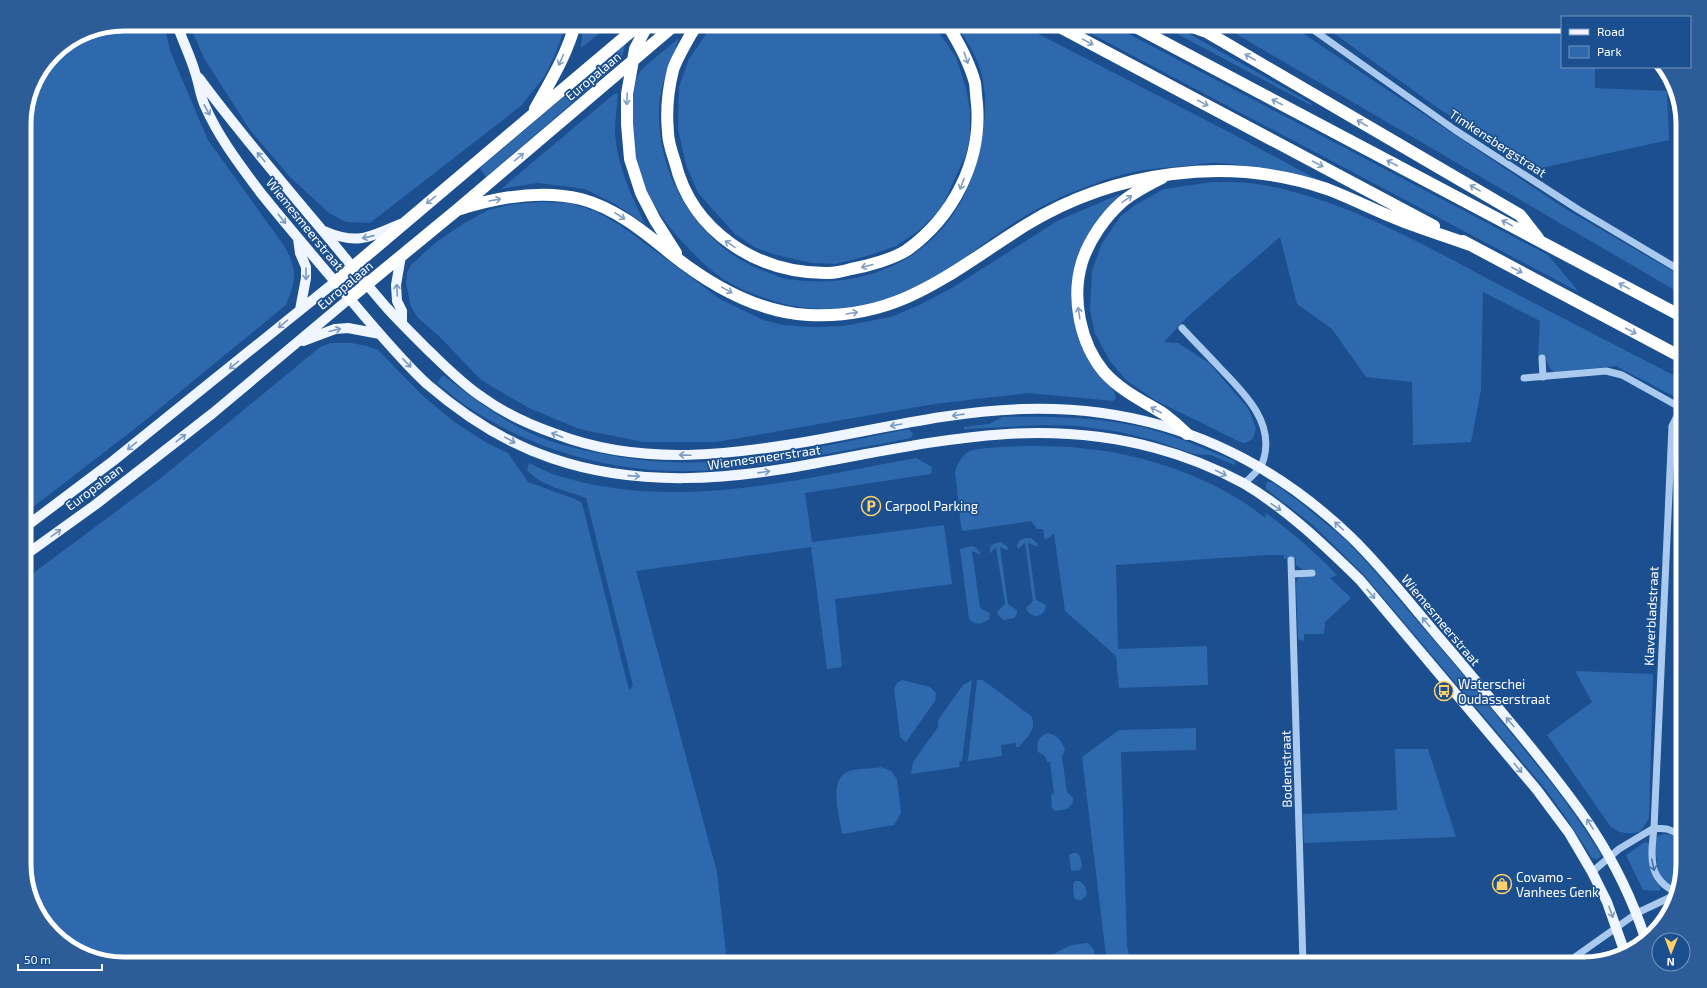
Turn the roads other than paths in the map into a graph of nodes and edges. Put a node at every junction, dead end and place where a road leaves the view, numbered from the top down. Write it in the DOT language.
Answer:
graph roads {
  1 [pos="180,31"];
  2 [pos="573,31"];
  3 [pos="632,31"];
  4 [pos="644,31"];
  5 [pos="667,31"];
  6 [pos="693,31"];
  7 [pos="951,31"];
  8 [pos="1067,31"];
  9 [pos="1143,31"];
  10 [pos="1206,31"];
  11 [pos="1315,31"];
  12 [pos="632,60"];
  13 [pos="196,73"];
  14 [pos="531,116"];
  15 [pos="1167,176"];
  16 [pos="457,210"];
  17 [pos="404,223"];
  18 [pos="322,230"];
  19 [pos="298,238"];
  20 [pos="1542,242"];
  21 [pos="1470,245"];
  22 [pos="401,256"];
  23 [pos="683,262"];
  24 [pos="353,267"];
  25 [pos="1676,269"];
  26 [pos="335,282"];
  27 [pos="367,284"];
  28 [pos="350,298"];
  29 [pos="300,310"];
  30 [pos="1676,313"];
  31 [pos="402,323"];
  32 [pos="1182,328"];
  33 [pos="380,334"];
  34 [pos="298,343"];
  35 [pos="1676,354"];
  36 [pos="1542,358"];
  37 [pos="1543,376"];
  38 [pos="1524,378"];
  39 [pos="1676,405"];
  40 [pos="1676,419"];
  41 [pos="1187,434"];
  42 [pos="1260,468"];
  43 [pos="1244,484"];
  44 [pos="31,523"];
  45 [pos="31,551"];
  46 [pos="1292,560"];
  47 [pos="1312,573"];
  48 [pos="1292,574"];
  49 [pos="1654,828"];
  50 [pos="1676,832"];
  51 [pos="1611,857"];
  52 [pos="1592,872"];
  53 [pos="1672,891"];
  54 [pos="1671,895"];
  55 [pos="1637,913"];
  56 [pos="1617,927"];
  57 [pos="1645,934"];
  58 [pos="1623,948"];
  59 [pos="1303,957"];
  60 [pos="1575,957"];
  1 -- 13 [label="main road, Wiemesmeerstraat"];
  2 -- 14 [label="highway, one-way"];
  3 -- 14 [label="highway, Europalaan"];
  4 -- 12 [label="highway"];
  5 -- 12 [label="highway, Europalaan"];
  7 -- 6 [label="highway, one-way"];
  8 -- 21 [label="highway, one-way"];
  20 -- 9 [label="highway, one-way"];
  20 -- 10 [label="highway, one-way"];
  11 -- 25 [label="street, Timkensbergstraat"];
  16 -- 12 [label="highway, Europalaan, one-way"];
  12 -- 23 [label="highway, one-way"];
  18 -- 13 [label="main road, Wiemesmeerstraat, one-way"];
  13 -- 19 [label="main road, Wiemesmeerstraat, one-way"];
  14 -- 17 [label="highway, Europalaan, one-way"];
  15 -- 21 [label="highway"];
  23 -- 15 [label="highway, one-way"];
  41 -- 15 [label="highway, one-way"];
  16 -- 22 [label="highway, Europalaan"];
  16 -- 23 [label="highway, one-way"];
  17 -- 18 [label="main road, one-way"];
  17 -- 24 [label="highway, Europalaan"];
  18 -- 24 [label="main road, Wiemesmeerstraat"];
  19 -- 26 [label="main road, Wiemesmeerstraat"];
  19 -- 29 [label="main road, one-way"];
  30 -- 20 [label="highway, one-way"];
  21 -- 35 [label="highway, one-way"];
  22 -- 27 [label="highway, Europalaan"];
  31 -- 22 [label="main road, one-way"];
  24 -- 26 [label="highway, Europalaan"];
  24 -- 27 [label="main road, Wiemesmeerstraat"];
  26 -- 28 [label="main road, Wiemesmeerstraat"];
  26 -- 29 [label="main road, Europalaan"];
  27 -- 28 [label="highway, Europalaan"];
  27 -- 31 [label="main road, Wiemesmeerstraat"];
  28 -- 33 [label="main road, Wiemesmeerstraat"];
  28 -- 34 [label="main road, Europalaan"];
  29 -- 44 [label="main road, Europalaan, one-way"];
  41 -- 31 [label="main road, Wiemesmeerstraat, one-way"];
  32 -- 42 [label="street"];
  34 -- 33 [label="main road, one-way"];
  33 -- 43 [label="main road, Wiemesmeerstraat, one-way"];
  45 -- 34 [label="main road, Europalaan, one-way"];
  36 -- 37 [label="street"];
  37 -- 38 [label="street, Klaverbladstraat"];
  37 -- 39 [label="street, Klaverbladstraat"];
  40 -- 49 [label="street, Klaverbladstraat"];
  41 -- 42 [label="main road, Wiemesmeerstraat"];
  42 -- 43 [label="street"];
  51 -- 42 [label="main road, Wiemesmeerstraat, one-way"];
  43 -- 52 [label="main road, Wiemesmeerstraat, one-way"];
  46 -- 48 [label="street, Bodemstraat"];
  47 -- 48 [label="street"];
  48 -- 59 [label="street, Bodemstraat"];
  49 -- 50 [label="street"];
  49 -- 51 [label="street"];
  49 -- 53 [label="street, Klaverbladstraat, one-way"];
  51 -- 52 [label="street"];
  51 -- 55 [label="main road, Wiemesmeerstraat"];
  52 -- 56 [label="main road, Wiemesmeerstraat, one-way"];
  54 -- 55 [label="street"];
  55 -- 56 [label="street"];
  55 -- 57 [label="main road, Wiemesmeerstraat"];
  56 -- 58 [label="main road, Wiemesmeerstraat"];
  56 -- 60 [label="street"];
}
